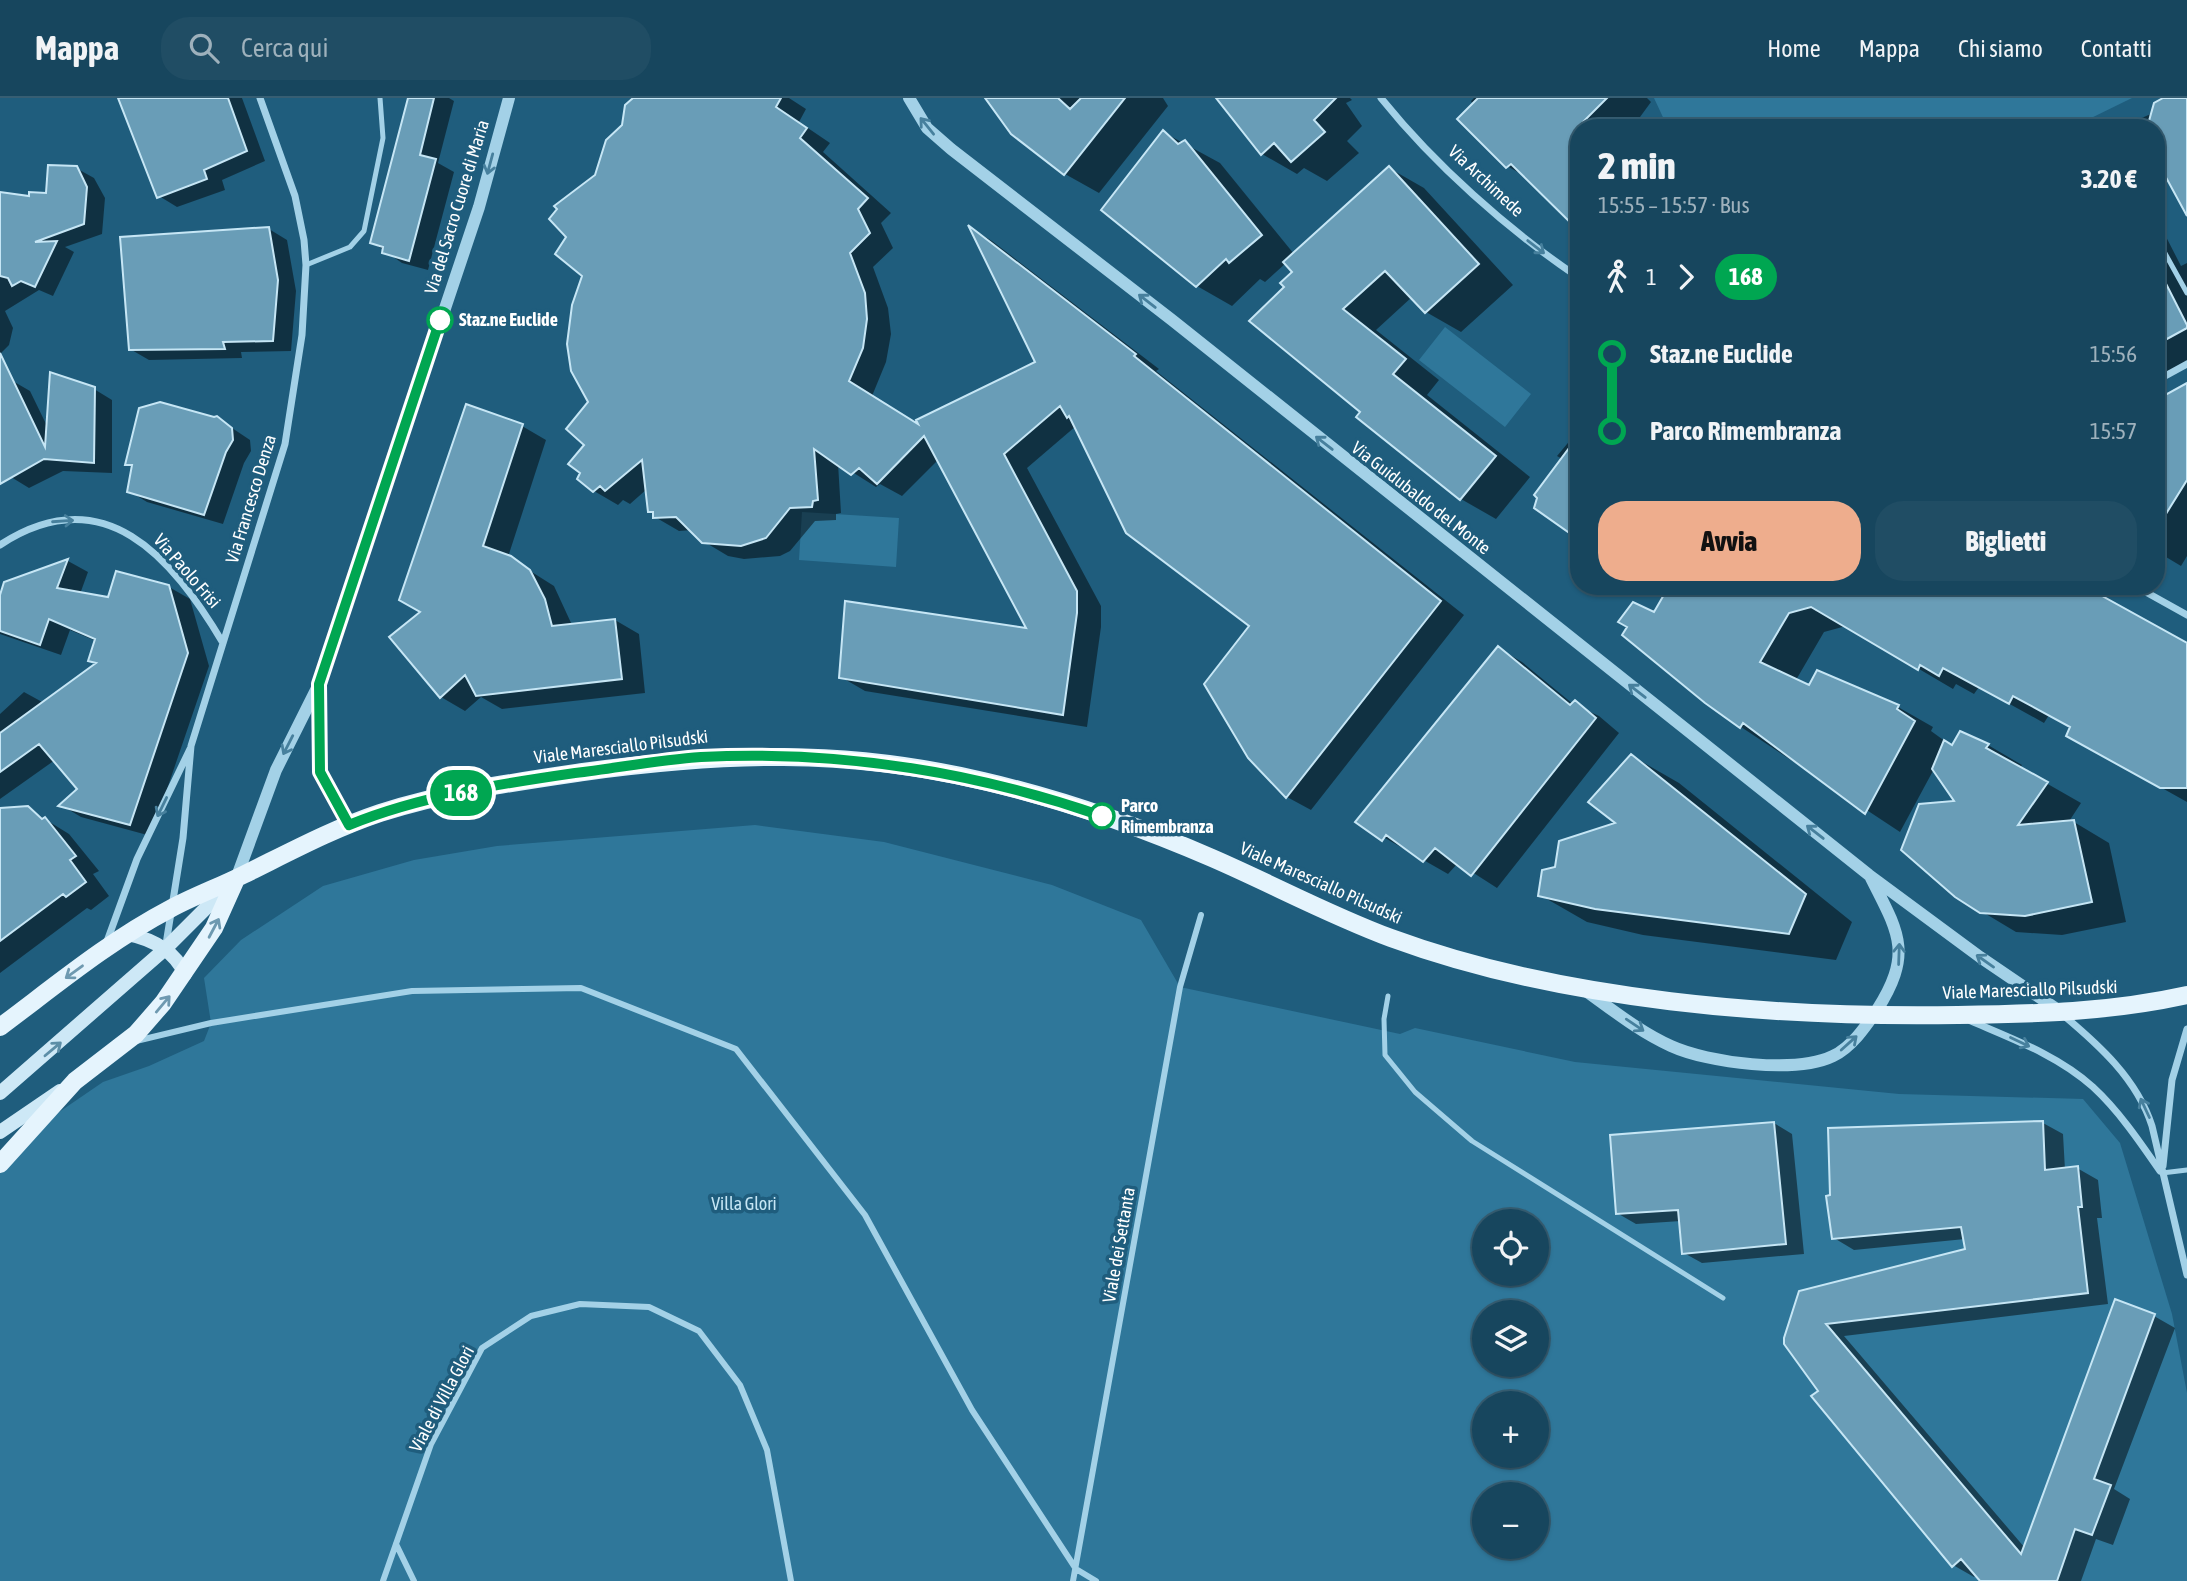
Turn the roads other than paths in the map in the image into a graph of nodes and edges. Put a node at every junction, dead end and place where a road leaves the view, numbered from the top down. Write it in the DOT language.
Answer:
graph roads {
  1 [pos="260,98"];
  2 [pos="380,98"];
  3 [pos="509,98"];
  4 [pos="909,98"];
  5 [pos="1381,98"];
  6 [pos="2165,253"];
  7 [pos="306,265"];
  8 [pos="1570,271"];
  9 [pos="2187,293"];
  10 [pos="2187,364"];
  11 [pos="2165,376"];
  12 [pos="0,545"];
  13 [pos="2151,595"];
  14 [pos="2187,615"];
  15 [pos="223,643"];
  16 [pos="319,684"];
  17 [pos="191,746"];
  18 [pos="349,825"];
  19 [pos="1869,874"];
  20 [pos="236,879"];
  21 [pos="172,907"];
  22 [pos="1201,915"];
  23 [pos="127,934"];
  24 [pos="165,949"];
  25 [pos="104,950"];
  26 [pos="185,974"];
  27 [pos="1580,986"];
  28 [pos="2187,995"];
  29 [pos="1388,996"];
  30 [pos="2062,1013"];
  31 [pos="1873,1015"];
  32 [pos="1958,1015"];
  33 [pos="0,1027"];
  34 [pos="2187,1029"];
  35 [pos="124,1044"];
  36 [pos="75,1081"];
  37 [pos="0,1093"];
  38 [pos="0,1132"];
  39 [pos="0,1164"];
  40 [pos="2187,1170"];
  41 [pos="2162,1173"];
  42 [pos="2187,1275"];
  43 [pos="1723,1298"];
  44 [pos="396,1544"];
  45 [pos="1076,1569"];
  46 [pos="383,1581"];
  47 [pos="414,1581"];
  48 [pos="791,1581"];
  49 [pos="1073,1581"];
  50 [pos="1096,1581"];
  1 -- 7 [label="street, Via Francesco Denza"];
  2 -- 7 [label="lane"];
  3 -- 16 [label="street, Via del Sacro Cuore di Maria, one-way"];
  19 -- 4 [label="street, Via Guidubaldo del Monte, one-way"];
  5 -- 8 [label="street, Via Archimede, one-way"];
  6 -- 9 [label="lane"];
  7 -- 15 [label="street, Via Francesco Denza"];
  10 -- 11 [label="street"];
  12 -- 15 [label="street, Via Paolo Frisi, one-way"];
  13 -- 14 [label="street"];
  15 -- 17 [label="street, Via Francesco Denza"];
  16 -- 18 [label="street, Via del Sacro Cuore di Maria"];
  16 -- 20 [label="street, Via del Sacro Cuore di Maria, one-way"];
  17 -- 21 [label="street, Via Francesco Denza"];
  17 -- 25 [label="street, one-way"];
  18 -- 20 [label="main road, Viale Maresciallo Pilsudski"];
  18 -- 27 [label="main road, Viale Maresciallo Pilsudski"];
  30 -- 19 [label="street, Via Guidubaldo del Monte, one-way"];
  31 -- 19 [label="street, Via Guidubaldo del Monte, one-way"];
  20 -- 21 [label="main road, Viale Maresciallo Pilsudski"];
  20 -- 24 [label="main road"];
  26 -- 20 [label="main road, one-way"];
  21 -- 23 [label="main road, Viale Maresciallo Pilsudski"];
  21 -- 24 [label="street, Via Francesco Denza"];
  22 -- 45 [label="street, Viale dei Settanta"];
  23 -- 24 [label="main road"];
  23 -- 25 [label="main road, Viale Maresciallo Pilsudski"];
  24 -- 26 [label="main road"];
  37 -- 24 [label="main road, one-way"];
  25 -- 33 [label="main road, Viale Maresciallo Pilsudski, one-way"];
  35 -- 26 [label="main road, one-way"];
  27 -- 31 [label="main road, Viale Maresciallo Pilsudski"];
  27 -- 31 [label="street, Viale Maresciallo Pilsudski, one-way"];
  28 -- 30 [label="main road, Viale Maresciallo Pilsudski"];
  29 -- 43 [label="lane"];
  30 -- 32 [label="main road, Viale Maresciallo Pilsudski"];
  41 -- 30 [label="street, one-way"];
  31 -- 32 [label="main road, Viale Maresciallo Pilsudski"];
  32 -- 41 [label="street, one-way"];
  34 -- 41 [label="street"];
  35 -- 36 [label="main road"];
  35 -- 45 [label="street"];
  36 -- 38 [label="main road"];
  36 -- 39 [label="main road"];
  40 -- 41 [label="lane"];
  41 -- 42 [label="street"];
  44 -- 46 [label="street, Viale di Villa Glori"];
  44 -- 47 [label="street"];
  44 -- 48 [label="street, Viale di Villa Glori"];
  45 -- 49 [label="street, Viale dei Settanta"];
  45 -- 50 [label="street"];
}
